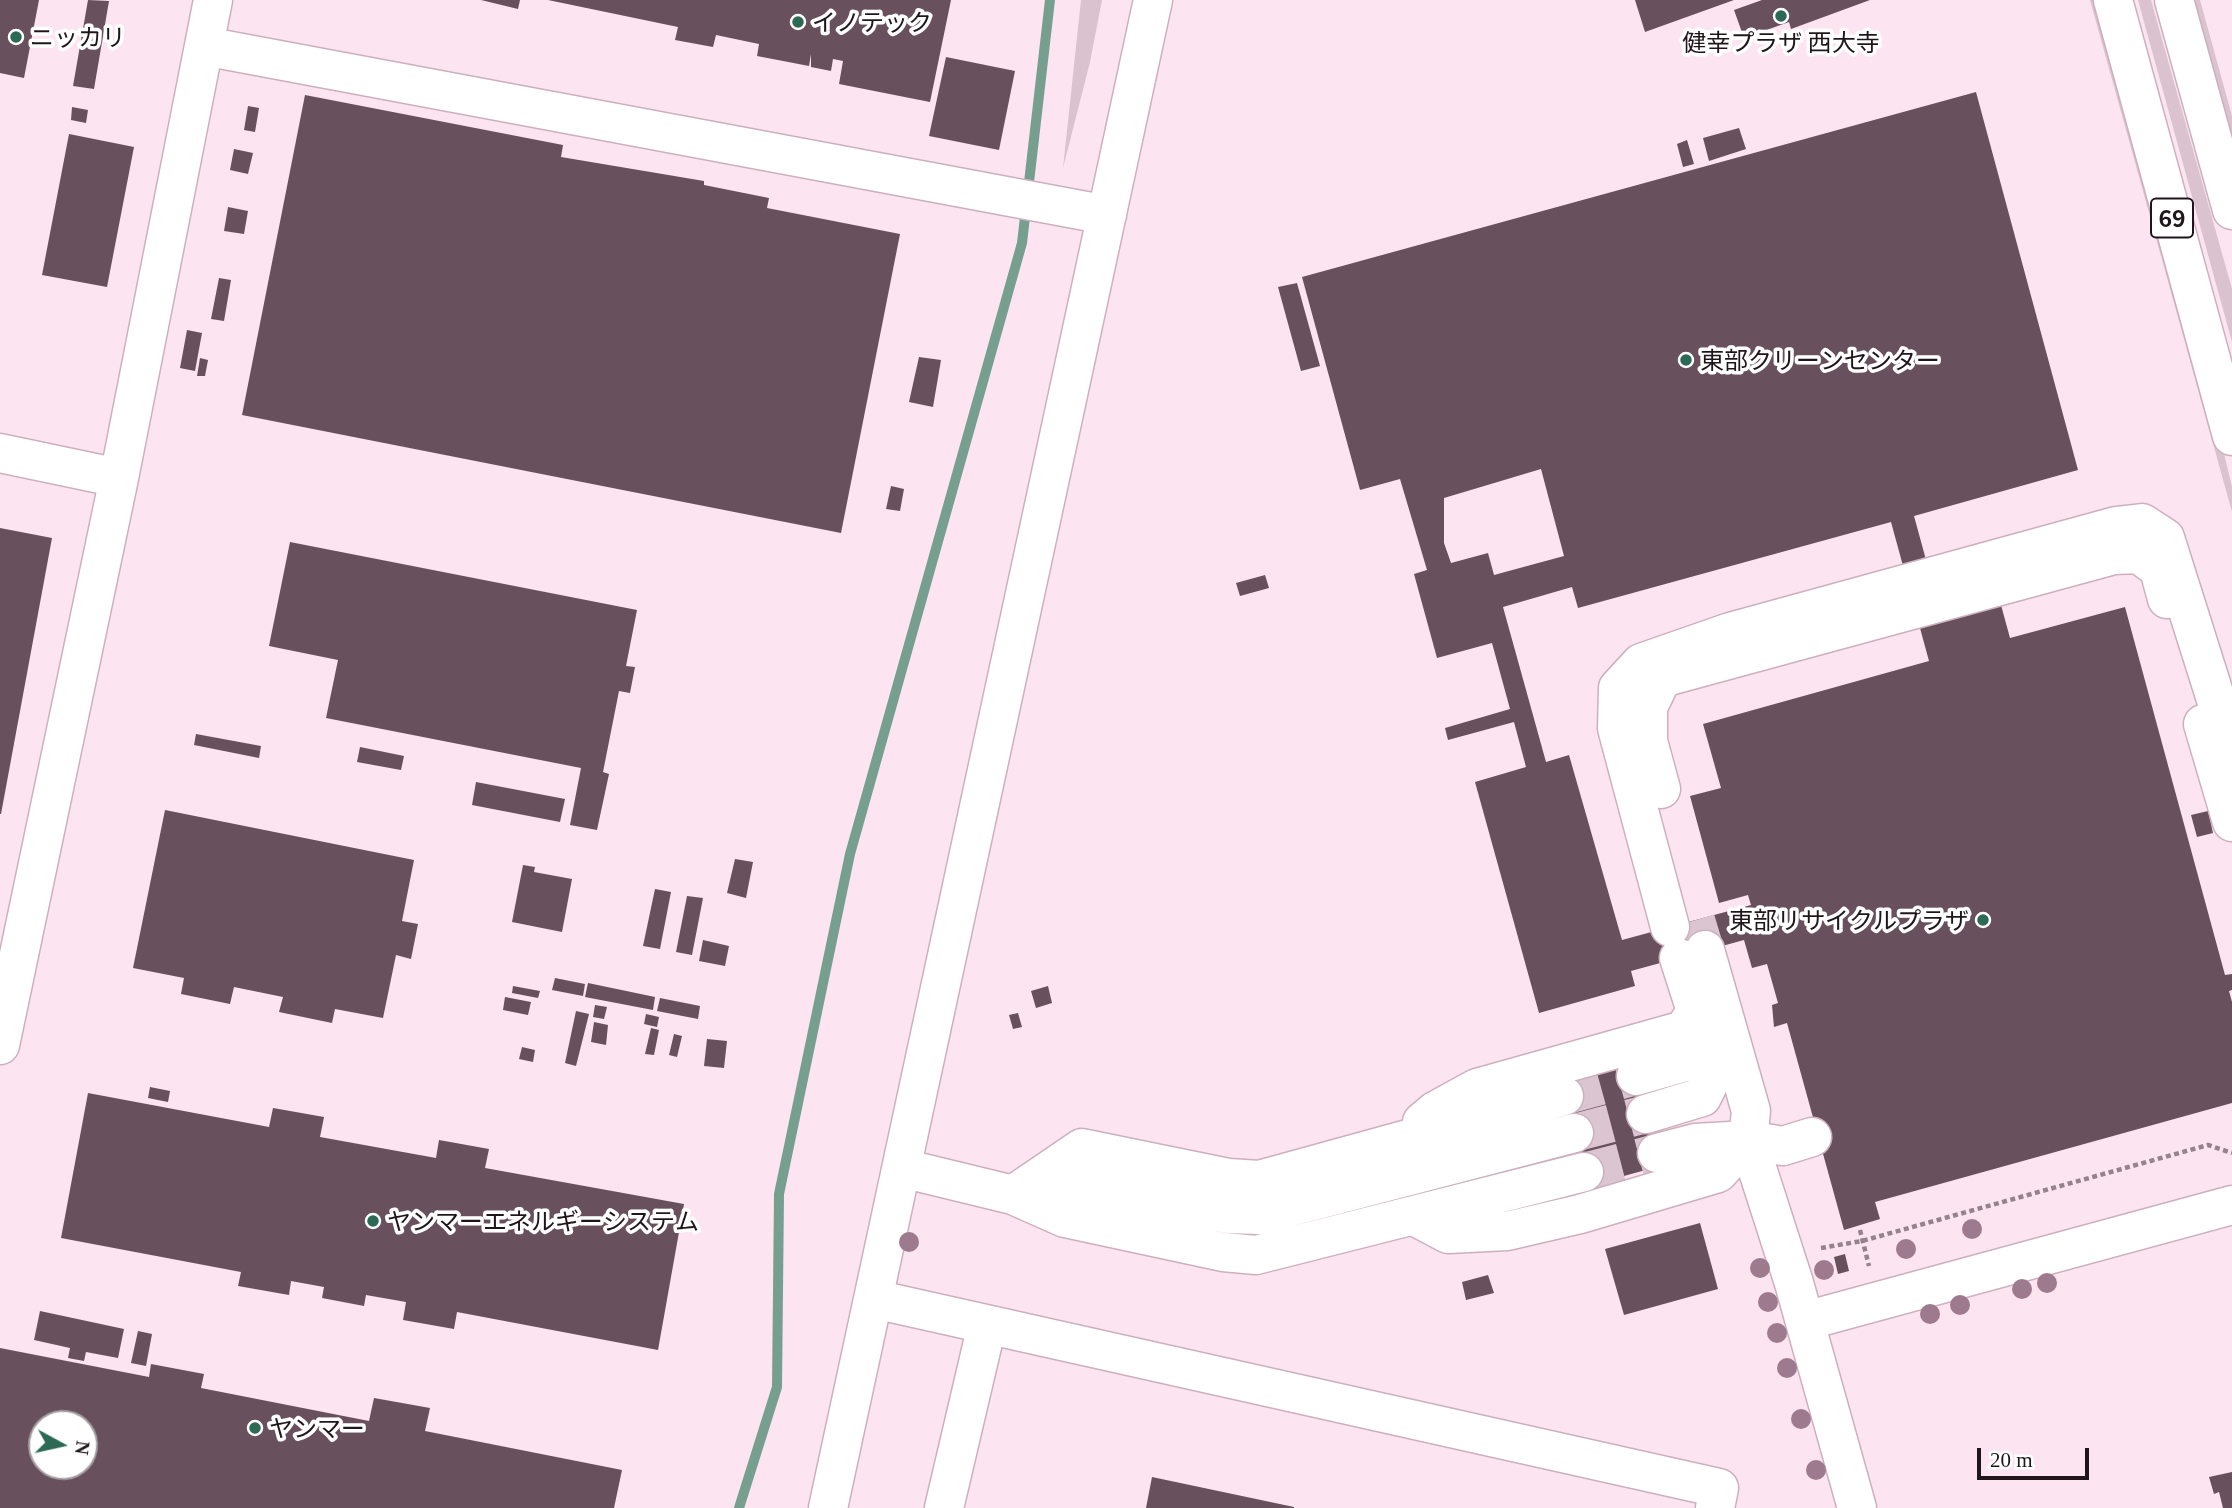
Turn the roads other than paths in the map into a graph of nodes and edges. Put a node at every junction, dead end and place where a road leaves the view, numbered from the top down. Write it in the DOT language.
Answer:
graph roads {
  1 [pos="213,0"];
  2 [pos="1153,0"];
  3 [pos="2113,0"];
  4 [pos="2174,0"];
  5 [pos="204,46"];
  6 [pos="2232,209"];
  7 [pos="1107,215"];
  8 [pos="2232,436"];
  9 [pos="0,453"];
  10 [pos="119,478"];
  11 [pos="2232,750"];
  12 [pos="2232,822"];
  13 [pos="1688,939"];
  14 [pos="1699,1025"];
  15 [pos="0,1045"];
  16 [pos="1636,1076"];
  17 [pos="1564,1096"];
  18 [pos="1646,1114"];
  19 [pos="1574,1133"];
  20 [pos="1811,1137"];
  21 [pos="1748,1140"];
  22 [pos="1398,1141"];
  23 [pos="1657,1153"];
  24 [pos="902,1168"];
  25 [pos="1584,1172"];
  26 [pos="1013,1195"];
  27 [pos="2232,1205"];
  28 [pos="1414,1216"];
  29 [pos="874,1299"];
  30 [pos="1805,1321"];
  31 [pos="987,1325"];
  32 [pos="828,1508"];
  33 [pos="944,1508"];
  34 [pos="1715,1508"];
  35 [pos="1857,1508"];
  1 -- 5 [label="street"];
  2 -- 7 [label="street"];
  3 -- 8 [label="street, 69"];
  4 -- 6 [label="street, 69"];
  5 -- 7 [label="street"];
  5 -- 10 [label="street"];
  7 -- 24 [label="street"];
  9 -- 10 [label="street"];
  10 -- 15 [label="street"];
  11 -- 13 [label="street"];
  12 -- 13 [label="street"];
  13 -- 14 [label="street"];
  13 -- 21 [label="street"];
  14 -- 16 [label="street"];
  14 -- 18 [label="street"];
  14 -- 22 [label="street"];
  17 -- 22 [label="street"];
  19 -- 26 [label="street"];
  20 -- 21 [label="street"];
  21 -- 23 [label="street"];
  21 -- 28 [label="street"];
  21 -- 30 [label="street"];
  22 -- 26 [label="street"];
  24 -- 26 [label="street"];
  24 -- 29 [label="street"];
  25 -- 28 [label="street"];
  26 -- 28 [label="street"];
  27 -- 30 [label="street"];
  29 -- 31 [label="street"];
  29 -- 32 [label="street"];
  30 -- 35 [label="street"];
  31 -- 33 [label="street"];
  31 -- 34 [label="street"];
}
